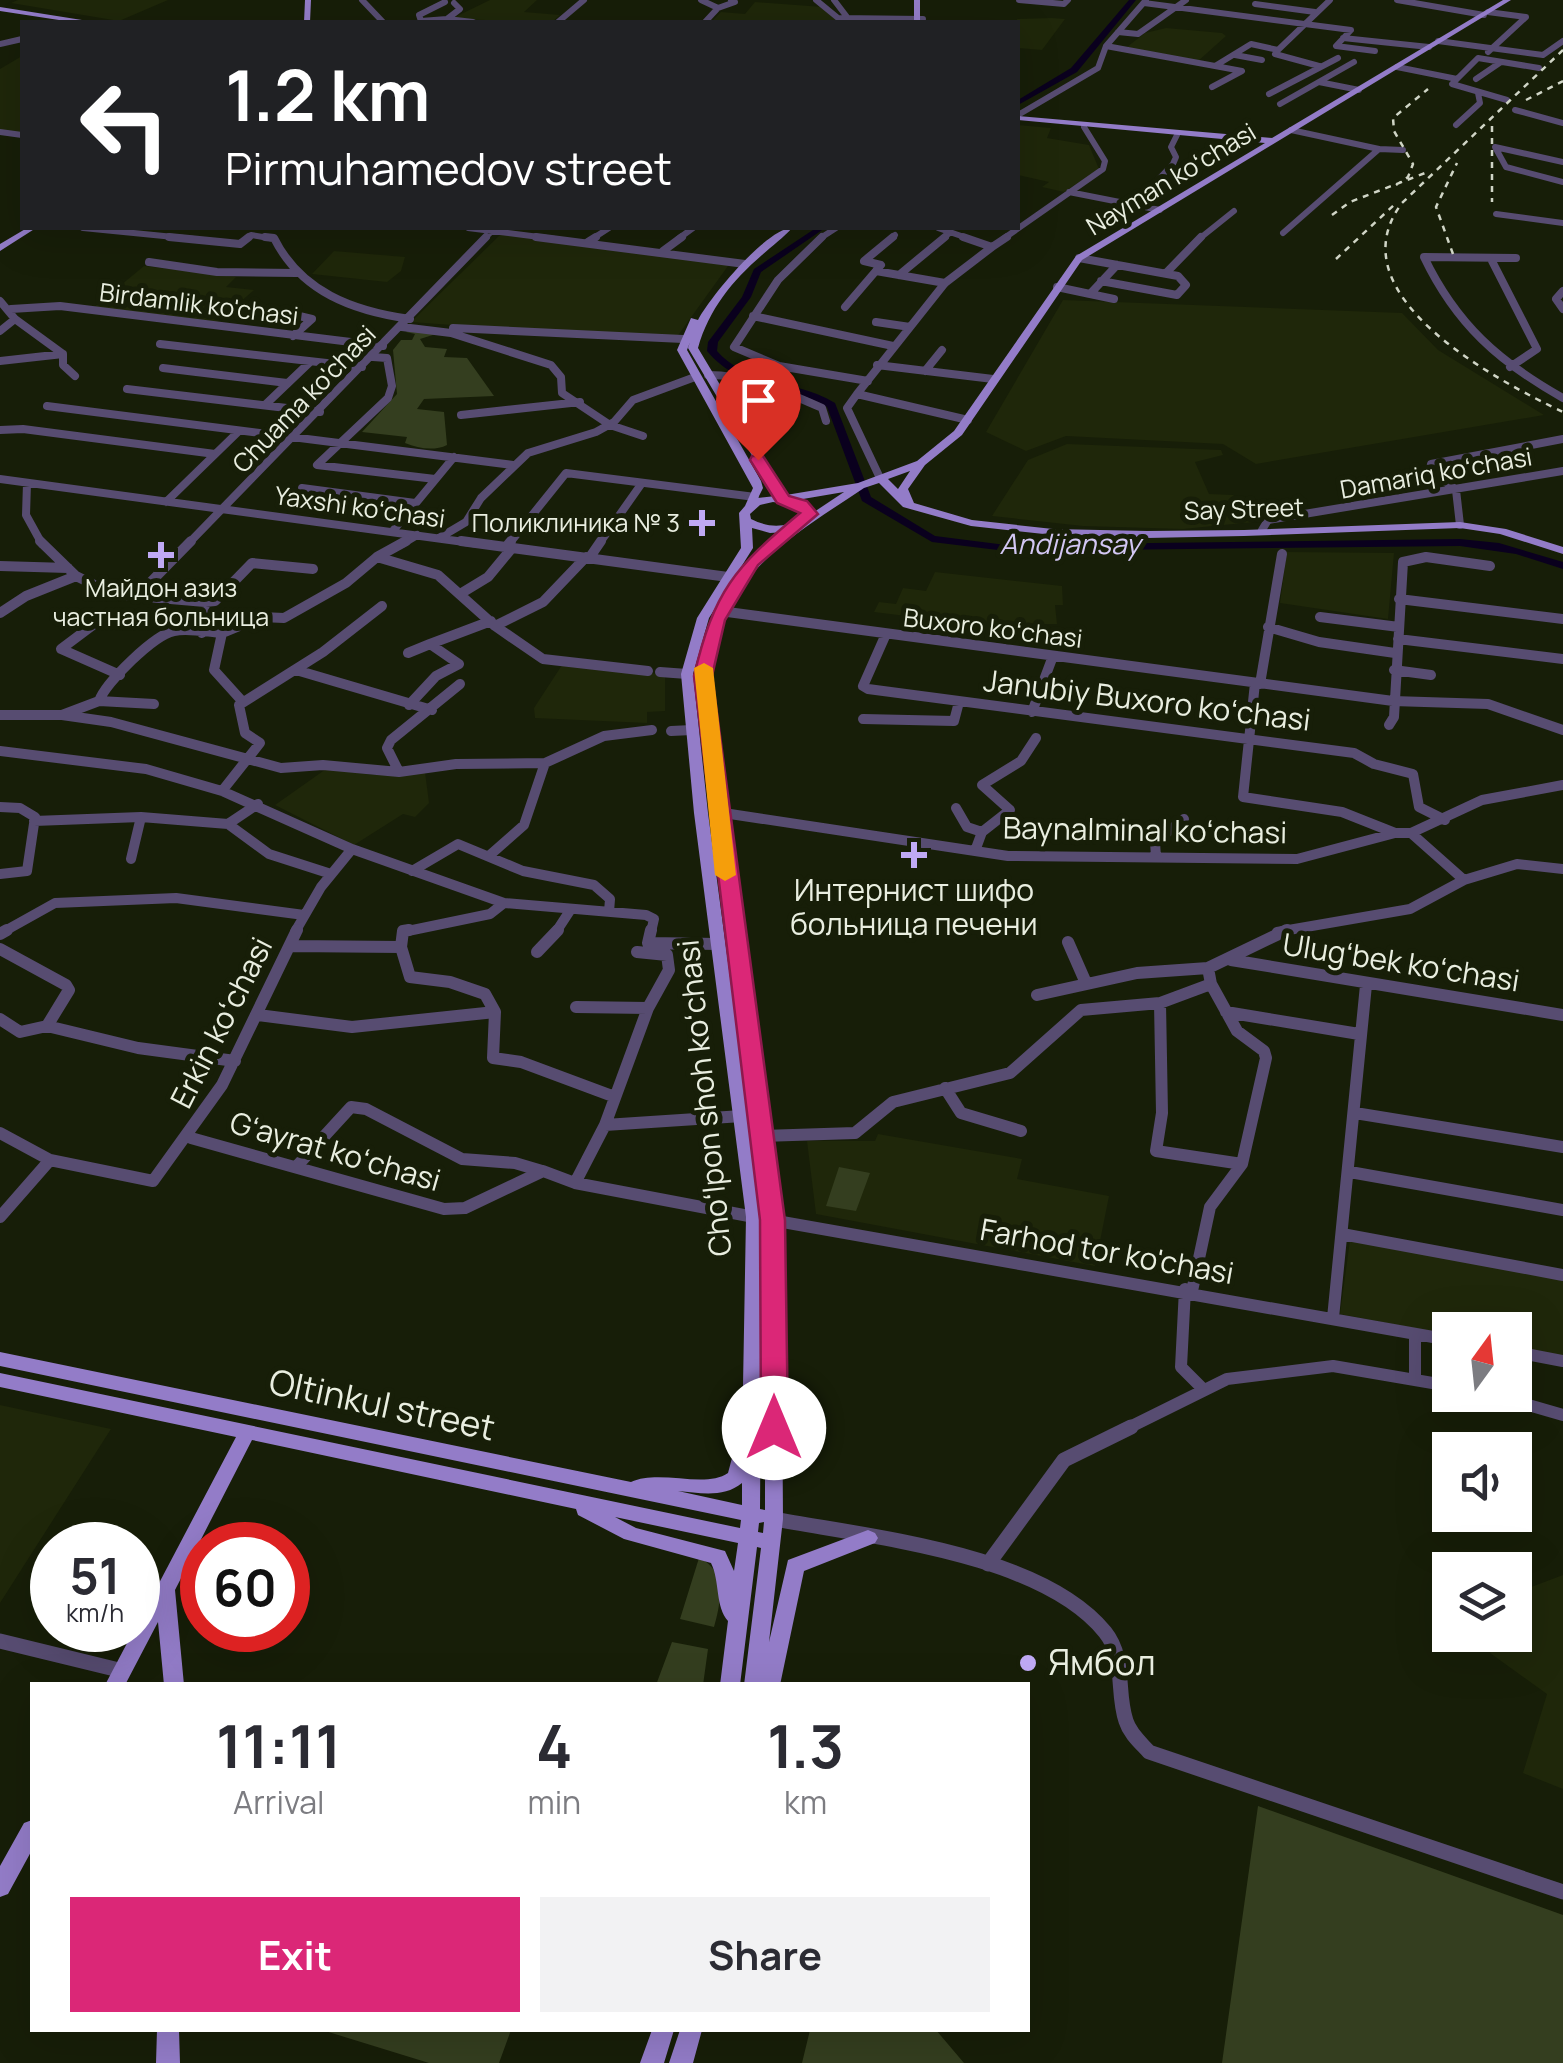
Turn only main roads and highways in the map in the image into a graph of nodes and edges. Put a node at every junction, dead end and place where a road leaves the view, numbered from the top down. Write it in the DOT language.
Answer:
graph roads {
  1 [pos="1508,0"];
  2 [pos="0,11"];
  3 [pos="52,20"];
  4 [pos="67,20"];
  5 [pos="1020,118"];
  6 [pos="1020,118"];
  7 [pos="1272,142"];
  8 [pos="29,230"];
  9 [pos="774,230"];
  10 [pos="785,230"];
  11 [pos="0,248"];
  12 [pos="740,264"];
  13 [pos="921,463"];
  14 [pos="880,478"];
  15 [pos="860,486"];
  16 [pos="783,500"];
  17 [pos="906,504"];
  18 [pos="750,508"];
  19 [pos="803,524"];
  20 [pos="1563,550"];
  21 [pos="709,813"];
  22 [pos="0,1359"];
  23 [pos="0,1380"];
  24 [pos="753,1382"];
  25 [pos="325,1427"];
  26 [pos="248,1433"];
  27 [pos="314,1448"];
  28 [pos="625,1488"];
  29 [pos="569,1501"];
  30 [pos="761,1528"];
  31 [pos="868,1538"];
  32 [pos="164,1586"];
  33 [pos="735,1650"];
  34 [pos="118,1678"];
  35 [pos="174,1682"];
  36 [pos="730,1682"];
  37 [pos="754,1682"];
  38 [pos="771,1682"];
  39 [pos="30,1834"];
  40 [pos="0,1887"];
  41 [pos="168,2032"];
  42 [pos="662,2032"];
  43 [pos="690,2032"];
  44 [pos="168,2063"];
  45 [pos="652,2063"];
  46 [pos="681,2063"];
  1 -- 7 [label="main road, Nayman koʻchasi"];
  2 -- 3 [label="main road"];
  2 -- 4 [label="main road"];
  5 -- 7 [label="main road"];
  6 -- 7 [label="main road"];
  7 -- 13 [label="main road, Nayman koʻchasi"];
  8 -- 11 [label="main road"];
  9 -- 12 [label="main road"];
  10 -- 12 [label="main road"];
  12 -- 16 [label="main road"];
  12 -- 18 [label="main road"];
  13 -- 14 [label="main road"];
  13 -- 17 [label="main road"];
  14 -- 15 [label="main road"];
  14 -- 17 [label="main road, Say Street"];
  15 -- 16 [label="main road"];
  15 -- 19 [label="main road, Choʻlpon shoh koʻchasi"];
  16 -- 18 [label="main road"];
  16 -- 19 [label="main road"];
  17 -- 20 [label="main road, Say Street"];
  18 -- 19 [label="main road"];
  18 -- 21 [label="main road, Choʻlpon shoh koʻchasi"];
  19 -- 21 [label="main road, Choʻlpon shoh koʻchasi"];
  21 -- 24 [label="main road, Choʻlpon shoh koʻchasi"];
  21 -- 30 [label="main road, Choʻlpon shoh koʻchasi"];
  22 -- 25 [label="main road, Oltinkul street"];
  23 -- 26 [label="main road, Oltinkul street"];
  24 -- 28 [label="main road"];
  24 -- 30 [label="main road, Choʻlpon shoh koʻchasi"];
  25 -- 27 [label="main road"];
  25 -- 28 [label="main road, Oltinkul street"];
  26 -- 27 [label="main road, Oltinkul street"];
  26 -- 32 [label="main road"];
  27 -- 29 [label="main road, Oltinkul street"];
  28 -- 30 [label="main road, Oltinkul street"];
  29 -- 30 [label="main road, Oltinkul street"];
  29 -- 33 [label="main road"];
  30 -- 33 [label="main road, Choʻlpon shoh koʻchasi"];
  30 -- 37 [label="main road, Choʻlpon shoh koʻchasi"];
  31 -- 38 [label="main road"];
  32 -- 34 [label="main road"];
  32 -- 35 [label="main road"];
  33 -- 36 [label="main road, Choʻlpon shoh koʻchasi"];
  39 -- 40 [label="main road"];
  41 -- 44 [label="main road"];
  42 -- 45 [label="main road"];
  43 -- 46 [label="main road"];
}
